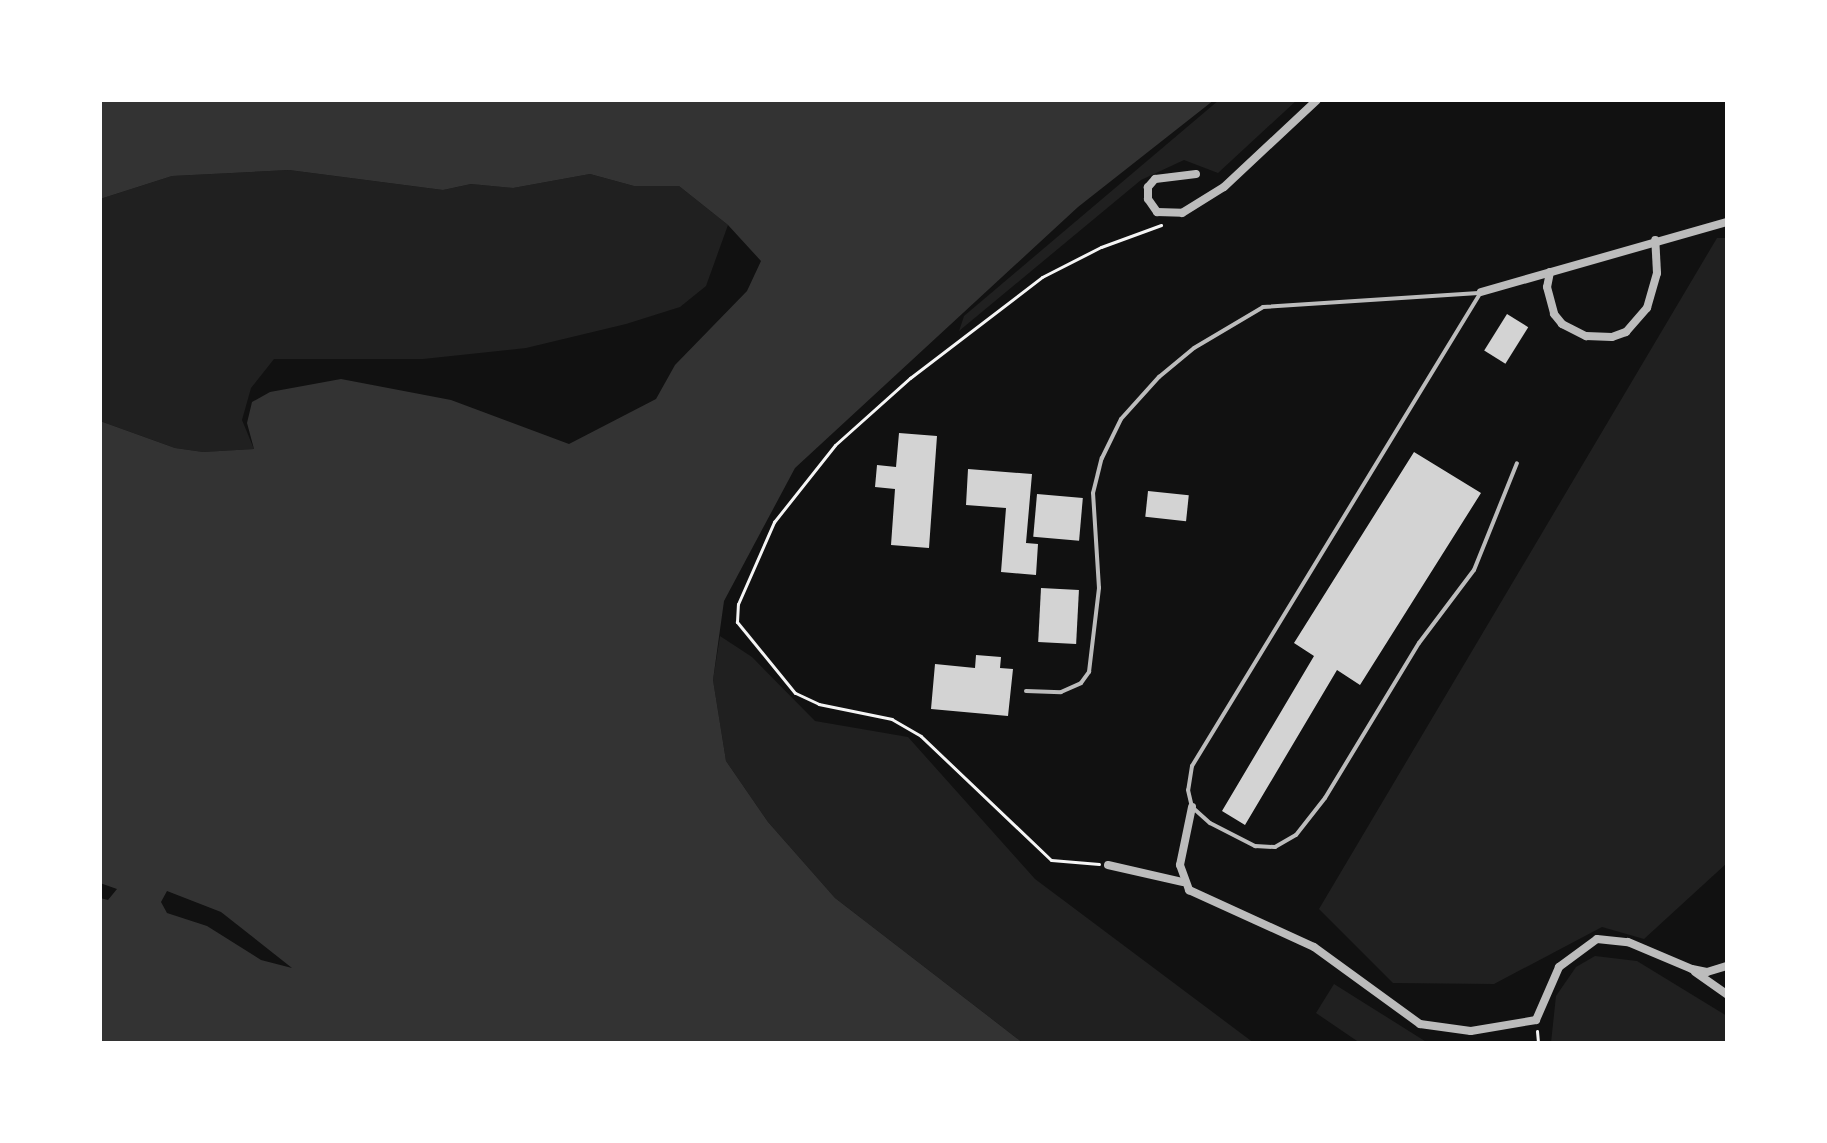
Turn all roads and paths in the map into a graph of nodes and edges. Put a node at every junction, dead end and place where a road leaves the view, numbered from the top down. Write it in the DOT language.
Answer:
graph roads {
  1 [pos="1317,100"];
  2 [pos="1196,174"];
  3 [pos="1182,213"];
  4 [pos="1727,222"];
  5 [pos="1655,240"];
  6 [pos="1550,272"];
  7 [pos="1481,292"];
  8 [pos="1517,463"];
  9 [pos="1026,691"];
  10 [pos="1192,807"];
  11 [pos="1108,865"];
  12 [pos="1183,882"];
  13 [pos="1727,966"];
  14 [pos="1692,969"];
  15 [pos="1727,994"];
  1 -- 3 [label="street"];
  2 -- 3 [label="street"];
  3 -- 11 [label="path"];
  4 -- 5 [label="street"];
  5 -- 6 [label="street"];
  5 -- 6 [label="street"];
  6 -- 7 [label="street"];
  7 -- 9 [label="lane"];
  7 -- 10 [label="lane"];
  8 -- 10 [label="lane"];
  10 -- 12 [label="street"];
  11 -- 12 [label="street"];
  12 -- 14 [label="street"];
  13 -- 14 [label="street"];
  14 -- 15 [label="street"];
}
